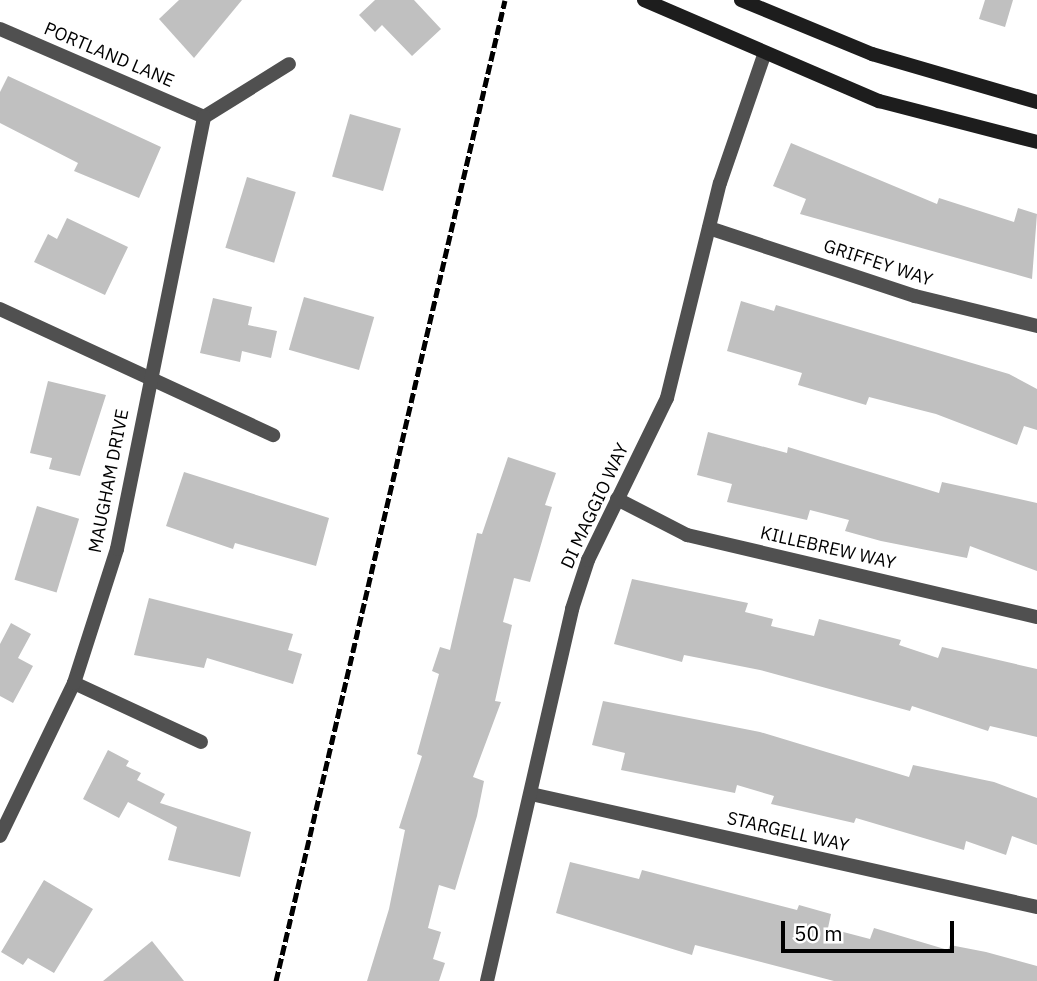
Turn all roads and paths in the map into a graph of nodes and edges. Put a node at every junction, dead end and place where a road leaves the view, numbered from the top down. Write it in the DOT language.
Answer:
graph roads {
  1 [pos="644,0"];
  2 [pos="741,0"];
  3 [pos="0,29"];
  4 [pos="764,55"];
  5 [pos="289,64"];
  6 [pos="1037,102"];
  7 [pos="204,117"];
  8 [pos="1037,142"];
  9 [pos="709,228"];
  10 [pos="0,309"];
  11 [pos="1037,326"];
  12 [pos="149,380"];
  13 [pos="273,435"];
  14 [pos="617,499"];
  15 [pos="1037,617"];
  16 [pos="74,683"];
  17 [pos="201,742"];
  18 [pos="531,794"];
  19 [pos="0,836"];
  20 [pos="1037,907"];
  21 [pos="487,981"];
  1 -- 4 [label="street"];
  2 -- 6 [label="street"];
  3 -- 7 [label="street, PORTLAND LANE"];
  4 -- 8 [label="street"];
  4 -- 9 [label="street, DI MAGGIO WAY"];
  5 -- 7 [label="street"];
  7 -- 12 [label="street, MAUGHAM DRIVE"];
  9 -- 11 [label="street, GRIFFEY WAY"];
  9 -- 14 [label="street, DI MAGGIO WAY"];
  10 -- 12 [label="street"];
  12 -- 13 [label="street"];
  12 -- 16 [label="street, MAUGHAM DRIVE"];
  14 -- 15 [label="street, KILLEBREW WAY"];
  14 -- 18 [label="street, DI MAGGIO WAY"];
  16 -- 17 [label="street"];
  16 -- 19 [label="street, MAUGHAM DRIVE"];
  18 -- 20 [label="street, STARGELL WAY"];
  18 -- 21 [label="street, DI MAGGIO WAY"];
}
